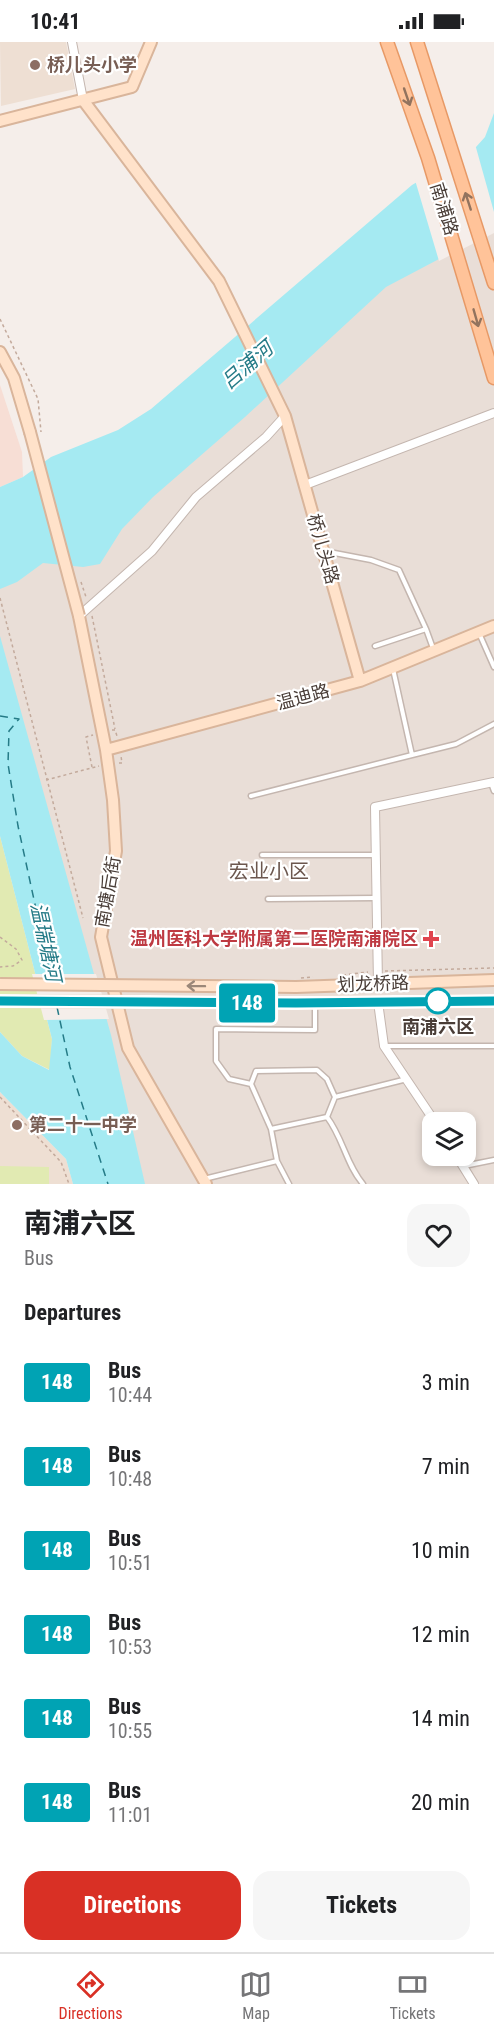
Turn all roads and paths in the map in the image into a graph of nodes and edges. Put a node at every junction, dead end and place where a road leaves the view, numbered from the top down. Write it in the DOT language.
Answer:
graph roads {
  1 [pos="72,42"];
  2 [pos="151,42"];
  3 [pos="387,42"];
  4 [pos="417,42"];
  5 [pos="83,100"];
  6 [pos="0,121"];
  7 [pos="494,283"];
  8 [pos="0,352"];
  9 [pos="494,378"];
  10 [pos="494,413"];
  11 [pos="285,416"];
  12 [pos="305,485"];
  13 [pos="323,551"];
  14 [pos="81,580"];
  15 [pos="0,598"];
  16 [pos="89,605"];
  17 [pos="79,615"];
  18 [pos="494,626"];
  19 [pos="426,629"];
  20 [pos="479,633"];
  21 [pos="375,646"];
  22 [pos="434,652"];
  23 [pos="494,667"];
  24 [pos="393,668"];
  25 [pos="360,681"];
  26 [pos="494,724"];
  27 [pos="115,730"];
  28 [pos="102,732"];
  29 [pos="119,747"];
  30 [pos="106,750"];
  31 [pos="412,755"];
  32 [pos="109,765"];
  33 [pos="92,767"];
  34 [pos="46,780"];
  35 [pos="492,782"];
  36 [pos="494,791"];
  37 [pos="250,796"];
  38 [pos="262,855"];
  39 [pos="376,855"];
  40 [pos="377,898"];
  41 [pos="268,899"];
  42 [pos="83,918"];
  43 [pos="0,937"];
  44 [pos="377,938"];
  45 [pos="280,940"];
  46 [pos="0,967"];
  47 [pos="494,968"];
  48 [pos="378,971"];
  49 [pos="342,975"];
  50 [pos="322,976"];
  51 [pos="313,977"];
  52 [pos="494,980"];
  53 [pos="0,984"];
  54 [pos="378,984"];
  55 [pos="0,1001"];
  56 [pos="494,1001"];
  57 [pos="378,1002"];
  58 [pos="315,1003"];
  59 [pos="384,1046"];
  60 [pos="494,1046"];
  61 [pos="407,1079"];
  62 [pos="251,1084"];
  63 [pos="0,1097"];
  64 [pos="335,1097"];
  65 [pos="428,1112"];
  66 [pos="327,1117"];
  67 [pos="271,1129"];
  68 [pos="494,1160"];
  69 [pos="277,1161"];
  70 [pos="476,1163"];
  71 [pos="463,1166"];
  72 [pos="204,1181"];
  73 [pos="69,1184"];
  74 [pos="289,1184"];
  75 [pos="363,1184"];
  76 [pos="474,1184"];
  1 -- 5 [label="street"];
  2 -- 5 [label="street"];
  3 -- 9 [label="main road, 南浦路, one-way"];
  7 -- 4 [label="main road, 南浦路, one-way"];
  5 -- 6 [label="street"];
  5 -- 11 [label="street, 桥儿头路"];
  8 -- 17 [label="street, 南塘后街, bridge"];
  10 -- 12 [label="street"];
  11 -- 12 [label="street, 桥儿头路"];
  11 -- 16 [label="street"];
  12 -- 13 [label="street, 桥儿头路"];
  13 -- 19 [label="lane"];
  13 -- 25 [label="street, 桥儿头路"];
  14 -- 16 [label="path"];
  15 -- 34 [label="path"];
  16 -- 17 [label="street"];
  16 -- 27 [label="path"];
  17 -- 28 [label="street, 南塘后街"];
  18 -- 20 [label="street, 温迪路"];
  19 -- 21 [label="lane"];
  19 -- 22 [label="lane"];
  20 -- 22 [label="street, 温迪路"];
  20 -- 23 [label="lane"];
  22 -- 24 [label="street, 温迪路"];
  24 -- 25 [label="street, 温迪路"];
  24 -- 31 [label="lane"];
  25 -- 29 [label="street, 温迪路"];
  26 -- 31 [label="lane"];
  27 -- 28 [label="path"];
  27 -- 29 [label="path"];
  28 -- 30 [label="street, 南塘后街"];
  28 -- 33 [label="path"];
  29 -- 30 [label="street, 温迪路"];
  29 -- 32 [label="path"];
  30 -- 32 [label="street, 南塘后街"];
  31 -- 37 [label="lane"];
  32 -- 33 [label="path"];
  32 -- 72 [label="street, 南塘后街"];
  33 -- 34 [label="path"];
  34 -- 42 [label="path"];
  35 -- 36 [label="lane"];
  35 -- 39 [label="street"];
  38 -- 39 [label="lane"];
  39 -- 40 [label="street"];
  40 -- 41 [label="lane"];
  40 -- 44 [label="street"];
  43 -- 46 [label="path"];
  44 -- 45 [label="lane"];
  44 -- 48 [label="street"];
  47 -- 48 [label="path"];
  48 -- 49 [label="path"];
  48 -- 54 [label="street"];
  50 -- 51 [label="path"];
  52 -- 54 [label="street, 划龙桥路"];
  54 -- 53 [label="street, 划龙桥路, one-way, bridge"];
  55 -- 58 [label="street, 划龙桥路, bridge"];
  56 -- 57 [label="street, 划龙桥路"];
  57 -- 58 [label="street, 划龙桥路"];
  57 -- 59 [label="street"];
  58 -- 62 [label="lane"];
  59 -- 60 [label="lane"];
  59 -- 61 [label="street"];
  61 -- 64 [label="lane"];
  61 -- 65 [label="street"];
  62 -- 64 [label="lane"];
  62 -- 67 [label="lane"];
  63 -- 73 [label="path"];
  64 -- 66 [label="lane"];
  66 -- 67 [label="lane"];
  66 -- 75 [label="lane"];
  67 -- 69 [label="lane"];
  68 -- 70 [label="lane"];
  69 -- 72 [label="lane"];
  69 -- 74 [label="lane"];
  71 -- 76 [label="street"];
}
